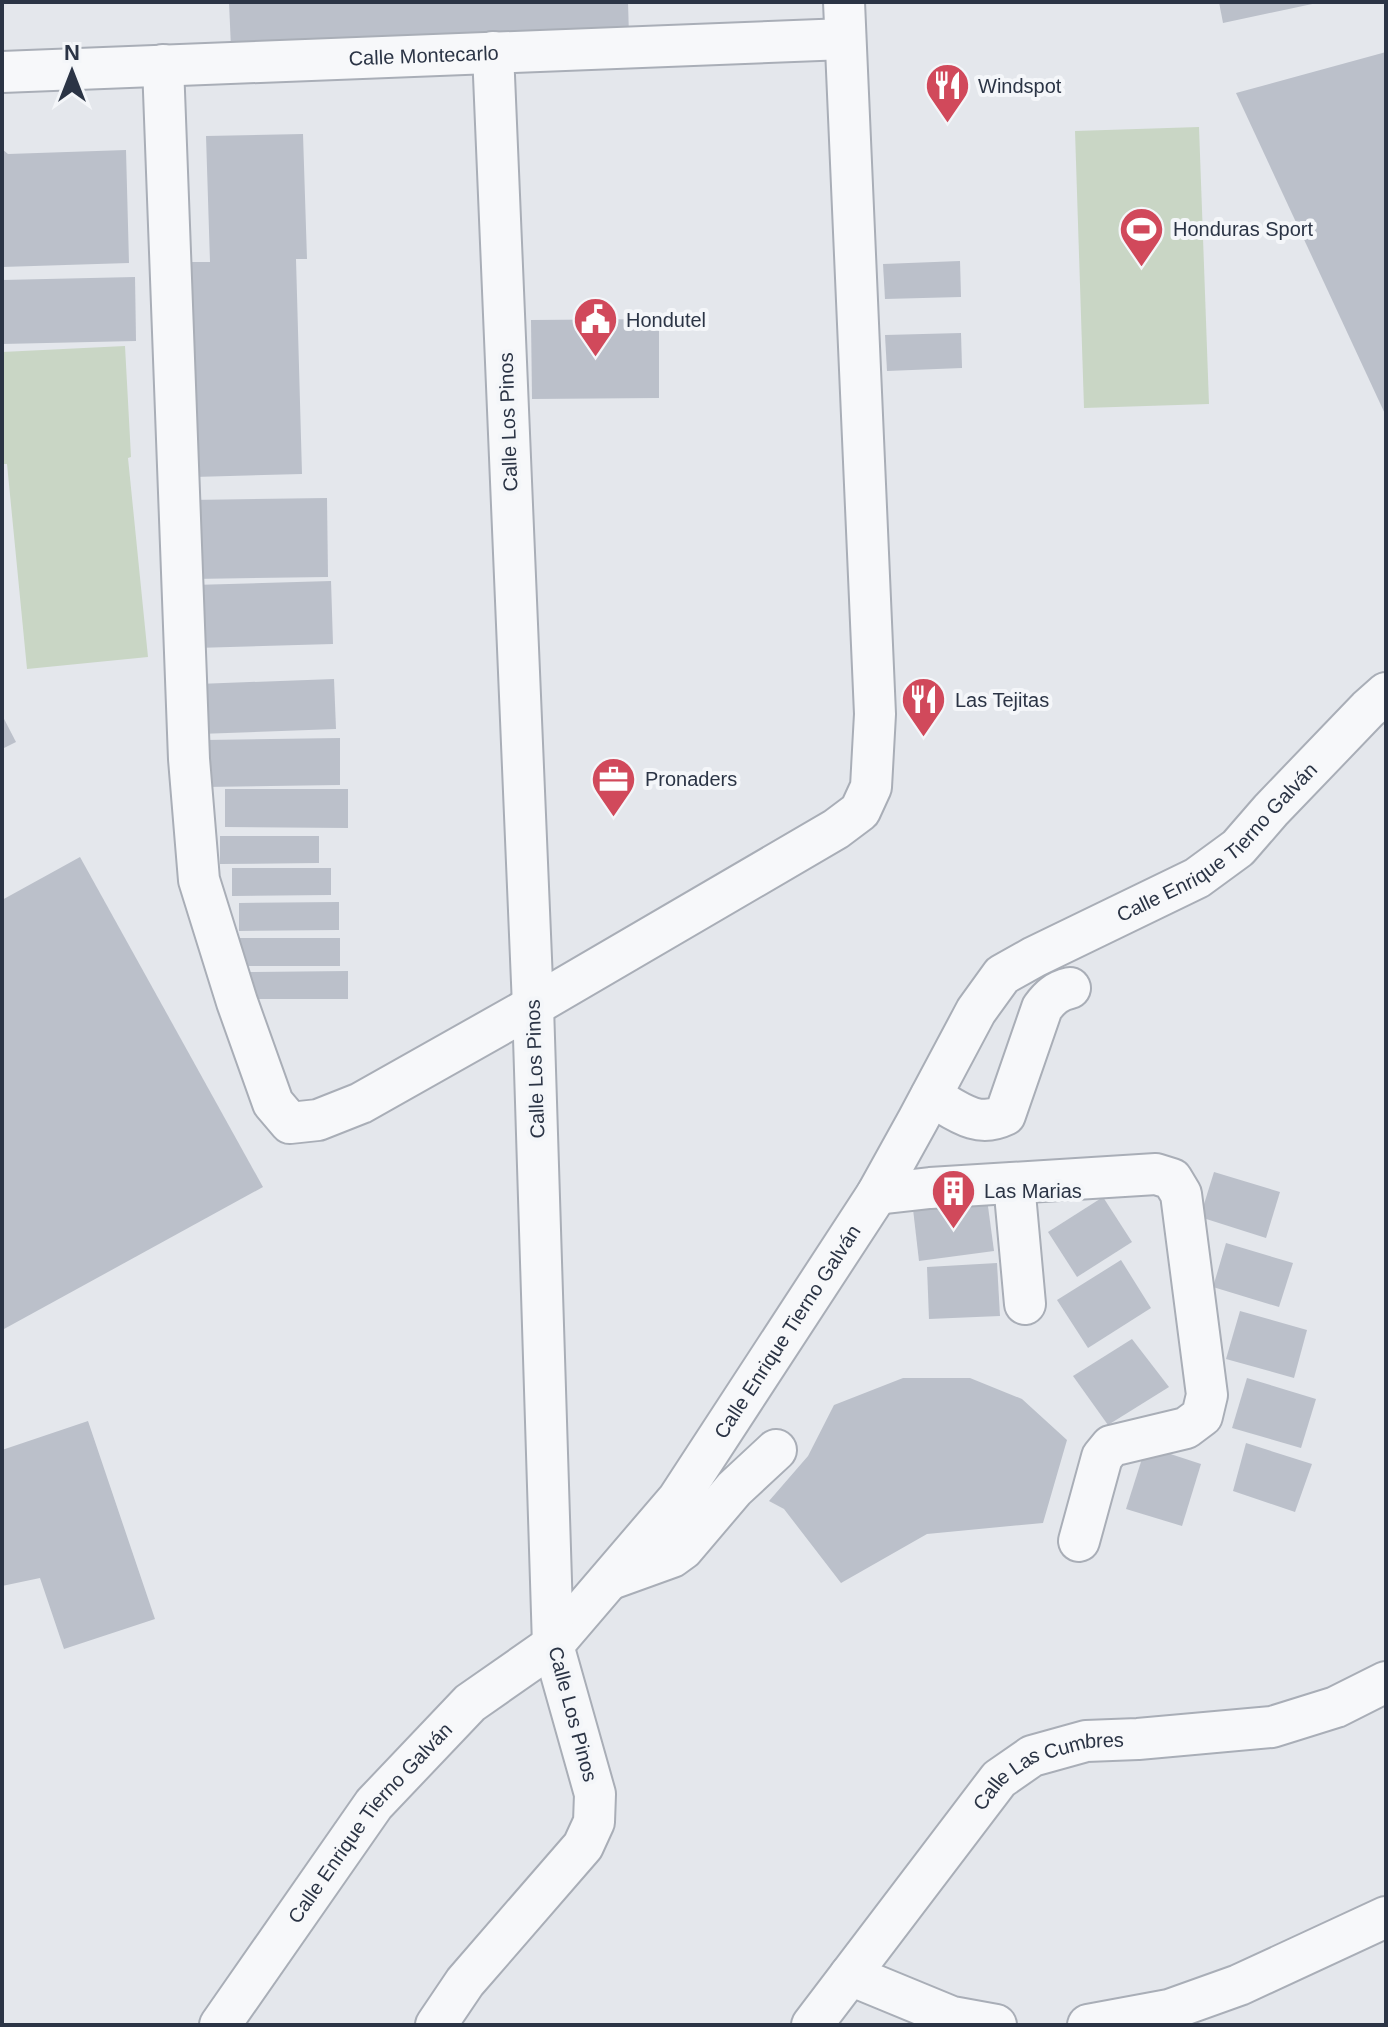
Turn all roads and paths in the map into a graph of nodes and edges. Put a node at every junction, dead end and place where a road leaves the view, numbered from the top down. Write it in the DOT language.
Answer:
graph roads {
  1 [pos="845,20"];
  2 [pos="493,52"];
  3 [pos="163,65"];
  4 [pos="2,72"];
  5 [pos="1386,693"];
  6 [pos="1070,988"];
  7 [pos="533,1006"];
  8 [pos="931,1096"];
  9 [pos="1014,1183"];
  10 [pos="877,1194"];
  11 [pos="1025,1304"];
  12 [pos="776,1450"];
  13 [pos="1079,1541"];
  14 [pos="607,1581"];
  15 [pos="553,1645"];
  16 [pos="1386,1682"];
  17 [pos="1386,1917"];
  18 [pos="850,1975"];
  19 [pos="950,2021"];
  20 [pos="220,2025"];
  21 [pos="436,2025"];
  22 [pos="812,2025"];
  23 [pos="996,2025"];
  24 [pos="1088,2025"];
  1 -- 2 [label="street, Calle Montecarlo"];
  1 -- 7 [label="street"];
  2 -- 3 [label="street, Calle Montecarlo"];
  2 -- 7 [label="street, Calle Los Pinos"];
  3 -- 4 [label="street, Calle Montecarlo"];
  3 -- 7 [label="street"];
  5 -- 8 [label="street, Calle Enrique Tierno Galván"];
  6 -- 8 [label="street"];
  7 -- 15 [label="street, Calle Los Pinos"];
  8 -- 10 [label="street, Calle Enrique Tierno Galván"];
  9 -- 10 [label="street"];
  9 -- 11 [label="street"];
  9 -- 13 [label="street"];
  10 -- 14 [label="street, Calle Enrique Tierno Galván"];
  12 -- 14 [label="street"];
  14 -- 15 [label="street, Calle Enrique Tierno Galván"];
  15 -- 20 [label="street, Calle Enrique Tierno Galván"];
  15 -- 21 [label="street, Calle Los Pinos"];
  16 -- 18 [label="street, Calle Las Cumbres"];
  17 -- 24 [label="street"];
  18 -- 19 [label="street"];
  18 -- 22 [label="street, Calle Las Cumbres"];
  19 -- 23 [label="street"];
}
